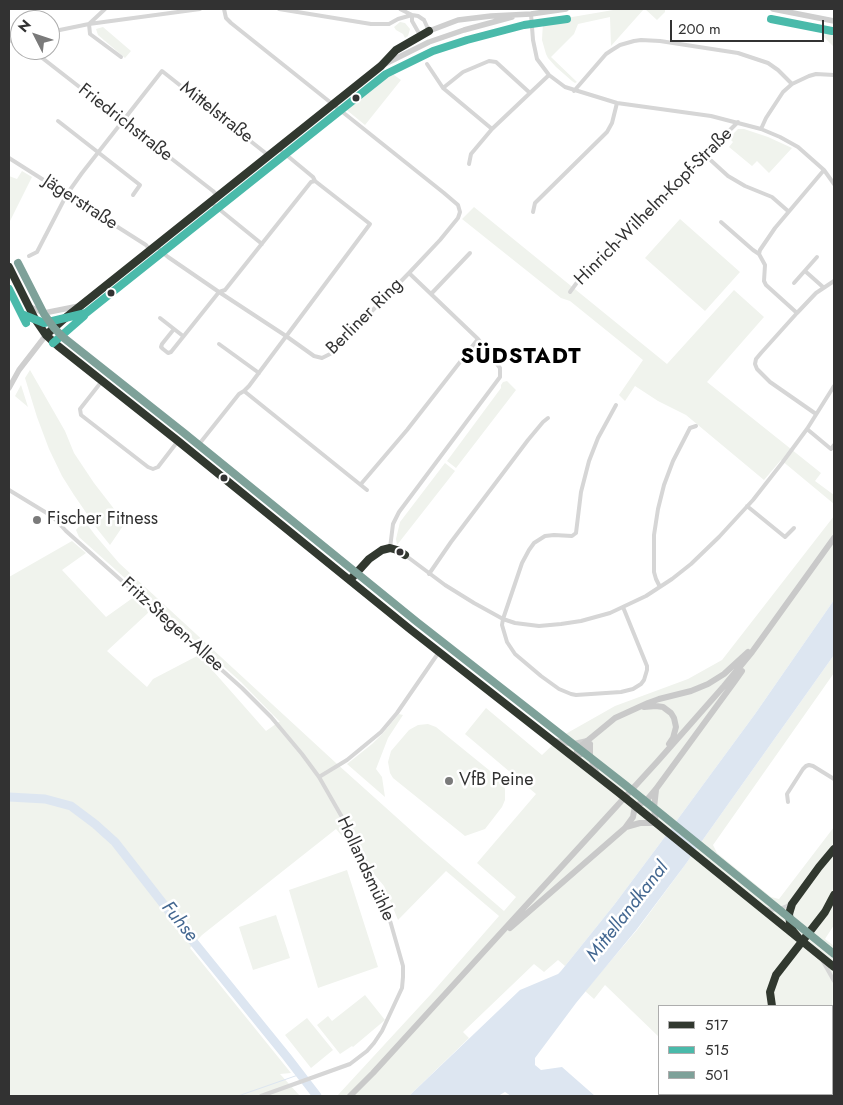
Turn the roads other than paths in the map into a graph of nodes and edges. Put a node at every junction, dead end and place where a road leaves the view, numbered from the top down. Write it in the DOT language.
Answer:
graph roads {
  1 [pos="105,9"];
  2 [pos="199,9"];
  3 [pos="224,9"];
  4 [pos="279,9"];
  5 [pos="400,9"];
  6 [pos="563,9"];
  7 [pos="773,9"];
  8 [pos="531,14"];
  9 [pos="412,15"];
  10 [pos="522,15"];
  11 [pos="834,21"];
  12 [pos="89,24"];
  13 [pos="60,30"];
  14 [pos="429,30"];
  15 [pos="420,35"];
  16 [pos="429,42"];
  17 [pos="121,57"];
  18 [pos="45,60"];
  19 [pos="427,64"];
  20 [pos="380,66"];
  21 [pos="550,75"];
  22 [pos="834,75"];
  23 [pos="792,84"];
  24 [pos="443,88"];
  25 [pos="574,91"];
  26 [pos="530,93"];
  27 [pos="617,102"];
  28 [pos="331,104"];
  29 [pos="122,120"];
  30 [pos="58,121"];
  31 [pos="738,122"];
  32 [pos="492,129"];
  33 [pos="761,129"];
  34 [pos="278,148"];
  35 [pos="98,152"];
  36 [pos="705,155"];
  37 [pos="268,156"];
  38 [pos="9,158"];
  39 [pos="469,164"];
  40 [pos="824,170"];
  41 [pos="315,182"];
  42 [pos="834,184"];
  43 [pos="67,194"];
  44 [pos="133,194"];
  45 [pos="218,196"];
  46 [pos="211,201"];
  47 [pos="788,211"];
  48 [pos="533,212"];
  49 [pos="721,222"];
  50 [pos="262,244"];
  51 [pos="156,245"];
  52 [pos="150,250"];
  53 [pos="470,253"];
  54 [pos="759,254"];
  55 [pos="29,256"];
  56 [pos="817,257"];
  57 [pos="9,267"];
  58 [pos="805,271"];
  59 [pos="409,273"];
  60 [pos="834,280"];
  61 [pos="794,282"];
  62 [pos="823,287"];
  63 [pos="219,292"];
  64 [pos="570,292"];
  65 [pos="431,294"];
  66 [pos="28,306"];
  67 [pos="81,306"];
  68 [pos="797,313"];
  69 [pos="160,318"];
  70 [pos="174,329"];
  71 [pos="46,335"];
  72 [pos="183,336"];
  73 [pos="286,336"];
  74 [pos="478,339"];
  75 [pos="219,344"];
  76 [pos="259,373"];
  77 [pos="102,381"];
  78 [pos="834,386"];
  79 [pos="9,388"];
  80 [pos="244,391"];
  81 [pos="616,404"];
  82 [pos="816,414"];
  83 [pos="548,418"];
  84 [pos="696,426"];
  85 [pos="807,429"];
  86 [pos="178,441"];
  87 [pos="200,443"];
  88 [pos="834,445"];
  89 [pos="361,484"];
  90 [pos="9,490"];
  91 [pos="367,490"];
  92 [pos="747,506"];
  93 [pos="794,528"];
  94 [pos="834,538"];
  95 [pos="390,548"];
  96 [pos="429,574"];
  97 [pos="350,580"];
  98 [pos="660,587"];
  99 [pos="623,607"];
  100 [pos="502,619"];
  101 [pos="760,641"];
  102 [pos="439,652"];
  103 [pos="752,652"];
  104 [pos="636,708"];
  105 [pos="552,739"];
  106 [pos="588,742"];
  107 [pos="576,758"];
  108 [pos="657,762"];
  109 [pos="597,776"];
  110 [pos="319,777"];
  111 [pos="834,780"];
  112 [pos="656,788"];
  113 [pos="788,802"];
  114 [pos="635,806"];
  115 [pos="656,824"];
  116 [pos="625,828"];
  117 [pos="834,845"];
  118 [pos="834,849"];
  119 [pos="819,867"];
  120 [pos="834,895"];
  121 [pos="794,900"];
  122 [pos="762,908"];
  123 [pos="795,935"];
  124 [pos="487,948"];
  125 [pos="819,954"];
  126 [pos="834,967"];
  127 [pos="834,981"];
  128 [pos="772,1005"];
  129 [pos="261,1096"];
  130 [pos="350,1096"];
  1 -- 12 [label="street"];
  2 -- 12 [label="street"];
  3 -- 28 [label="street"];
  4 -- 9 [label="street"];
  5 -- 9 [label="street"];
  6 -- 8 [label="street"];
  7 -- 11 [label="street"];
  8 -- 10 [label="street"];
  8 -- 21 [label="street"];
  9 -- 14 [label="street"];
  9 -- 15 [label="street"];
  10 -- 14 [label="street"];
  10 -- 16 [label="street"];
  12 -- 13 [label="street"];
  12 -- 17 [label="street"];
  14 -- 15 [label="street"];
  14 -- 16 [label="street"];
  15 -- 16 [label="street"];
  15 -- 20 [label="street"];
  16 -- 20 [label="street"];
  18 -- 29 [label="street, Friedrichstraße"];
  19 -- 24 [label="street"];
  20 -- 28 [label="street"];
  21 -- 25 [label="street"];
  21 -- 26 [label="street"];
  22 -- 23 [label="street"];
  23 -- 25 [label="street"];
  23 -- 33 [label="street"];
  24 -- 26 [label="street"];
  24 -- 32 [label="street"];
  25 -- 27 [label="street"];
  26 -- 32 [label="street"];
  27 -- 31 [label="street"];
  27 -- 48 [label="street"];
  28 -- 34 [label="street"];
  28 -- 59 [label="street, Berliner Ring"];
  29 -- 35 [label="street"];
  29 -- 37 [label="street, Mittelstraße"];
  29 -- 45 [label="street, Friedrichstraße"];
  30 -- 35 [label="street"];
  31 -- 33 [label="street"];
  31 -- 36 [label="street, Hinrich-Wilhelm-Kopf-Straße"];
  32 -- 39 [label="street"];
  33 -- 40 [label="street"];
  34 -- 37 [label="street"];
  34 -- 41 [label="street"];
  35 -- 43 [label="street"];
  35 -- 44 [label="street"];
  36 -- 47 [label="street"];
  36 -- 64 [label="street, Hinrich-Wilhelm-Kopf-Straße"];
  37 -- 45 [label="street"];
  38 -- 43 [label="street, Jägerstraße"];
  40 -- 42 [label="street"];
  40 -- 47 [label="street"];
  41 -- 50 [label="street"];
  41 -- 73 [label="street"];
  43 -- 52 [label="street, Jägerstraße"];
  43 -- 55 [label="street"];
  45 -- 46 [label="street"];
  46 -- 50 [label="street"];
  46 -- 51 [label="street"];
  47 -- 54 [label="street"];
  49 -- 54 [label="street"];
  50 -- 63 [label="street"];
  51 -- 52 [label="street"];
  51 -- 63 [label="street, Berliner Ring"];
  52 -- 67 [label="street"];
  53 -- 65 [label="street"];
  54 -- 68 [label="street"];
  56 -- 58 [label="street"];
  57 -- 66 [label="street"];
  58 -- 61 [label="street"];
  58 -- 62 [label="street"];
  59 -- 65 [label="street"];
  59 -- 73 [label="street, Berliner Ring"];
  60 -- 62 [label="street"];
  62 -- 68 [label="street"];
  63 -- 72 [label="street"];
  63 -- 73 [label="street, Berliner Ring"];
  65 -- 74 [label="street"];
  66 -- 67 [label="street"];
  66 -- 71 [label="street"];
  67 -- 71 [label="street"];
  68 -- 82 [label="street"];
  69 -- 70 [label="street"];
  70 -- 72 [label="street"];
  70 -- 72 [label="street"];
  71 -- 77 [label="street"];
  71 -- 79 [label="street"];
  73 -- 76 [label="street"];
  74 -- 89 [label="street"];
  74 -- 95 [label="street"];
  75 -- 76 [label="street"];
  76 -- 80 [label="street"];
  77 -- 86 [label="street"];
  77 -- 86 [label="street"];
  78 -- 82 [label="street"];
  80 -- 87 [label="street"];
  80 -- 89 [label="street"];
  81 -- 100 [label="street"];
  82 -- 85 [label="street"];
  83 -- 96 [label="street"];
  84 -- 98 [label="street"];
  85 -- 88 [label="street"];
  85 -- 92 [label="street"];
  86 -- 97 [label="street"];
  89 -- 91 [label="street"];
  90 -- 110 [label="street, Fritz-Stegen-Allee"];
  92 -- 93 [label="street"];
  92 -- 98 [label="street"];
  94 -- 101 [label="main road"];
  95 -- 96 [label="street"];
  95 -- 97 [label="street"];
  96 -- 100 [label="street"];
  97 -- 102 [label="street"];
  98 -- 99 [label="street"];
  99 -- 100 [label="street"];
  99 -- 100 [label="street"];
  101 -- 103 [label="main road"];
  101 -- 104 [label="main road"];
  102 -- 105 [label="street"];
  102 -- 110 [label="street"];
  103 -- 108 [label="main road"];
  103 -- 112 [label="main road"];
  104 -- 106 [label="main road"];
  104 -- 108 [label="main road"];
  105 -- 106 [label="street"];
  105 -- 107 [label="street"];
  106 -- 107 [label="main road"];
  106 -- 109 [label="main road"];
  107 -- 109 [label="main road"];
  108 -- 124 [label="main road"];
  109 -- 114 [label="main road, bridge"];
  110 -- 129 [label="street, Hollandsmühle"];
  111 -- 113 [label="street"];
  112 -- 114 [label="main road"];
  112 -- 115 [label="main road"];
  114 -- 115 [label="main road"];
  114 -- 116 [label="main road"];
  115 -- 116 [label="main road"];
  115 -- 122 [label="main road"];
  116 -- 124 [label="main road"];
  117 -- 119 [label="street"];
  118 -- 119 [label="street"];
  119 -- 121 [label="street"];
  120 -- 128 [label="street, bridge"];
  121 -- 122 [label="street"];
  121 -- 123 [label="street"];
  122 -- 123 [label="main road"];
  123 -- 125 [label="main road"];
  124 -- 130 [label="main road"];
  125 -- 126 [label="main road"];
  125 -- 127 [label="street"];
}
